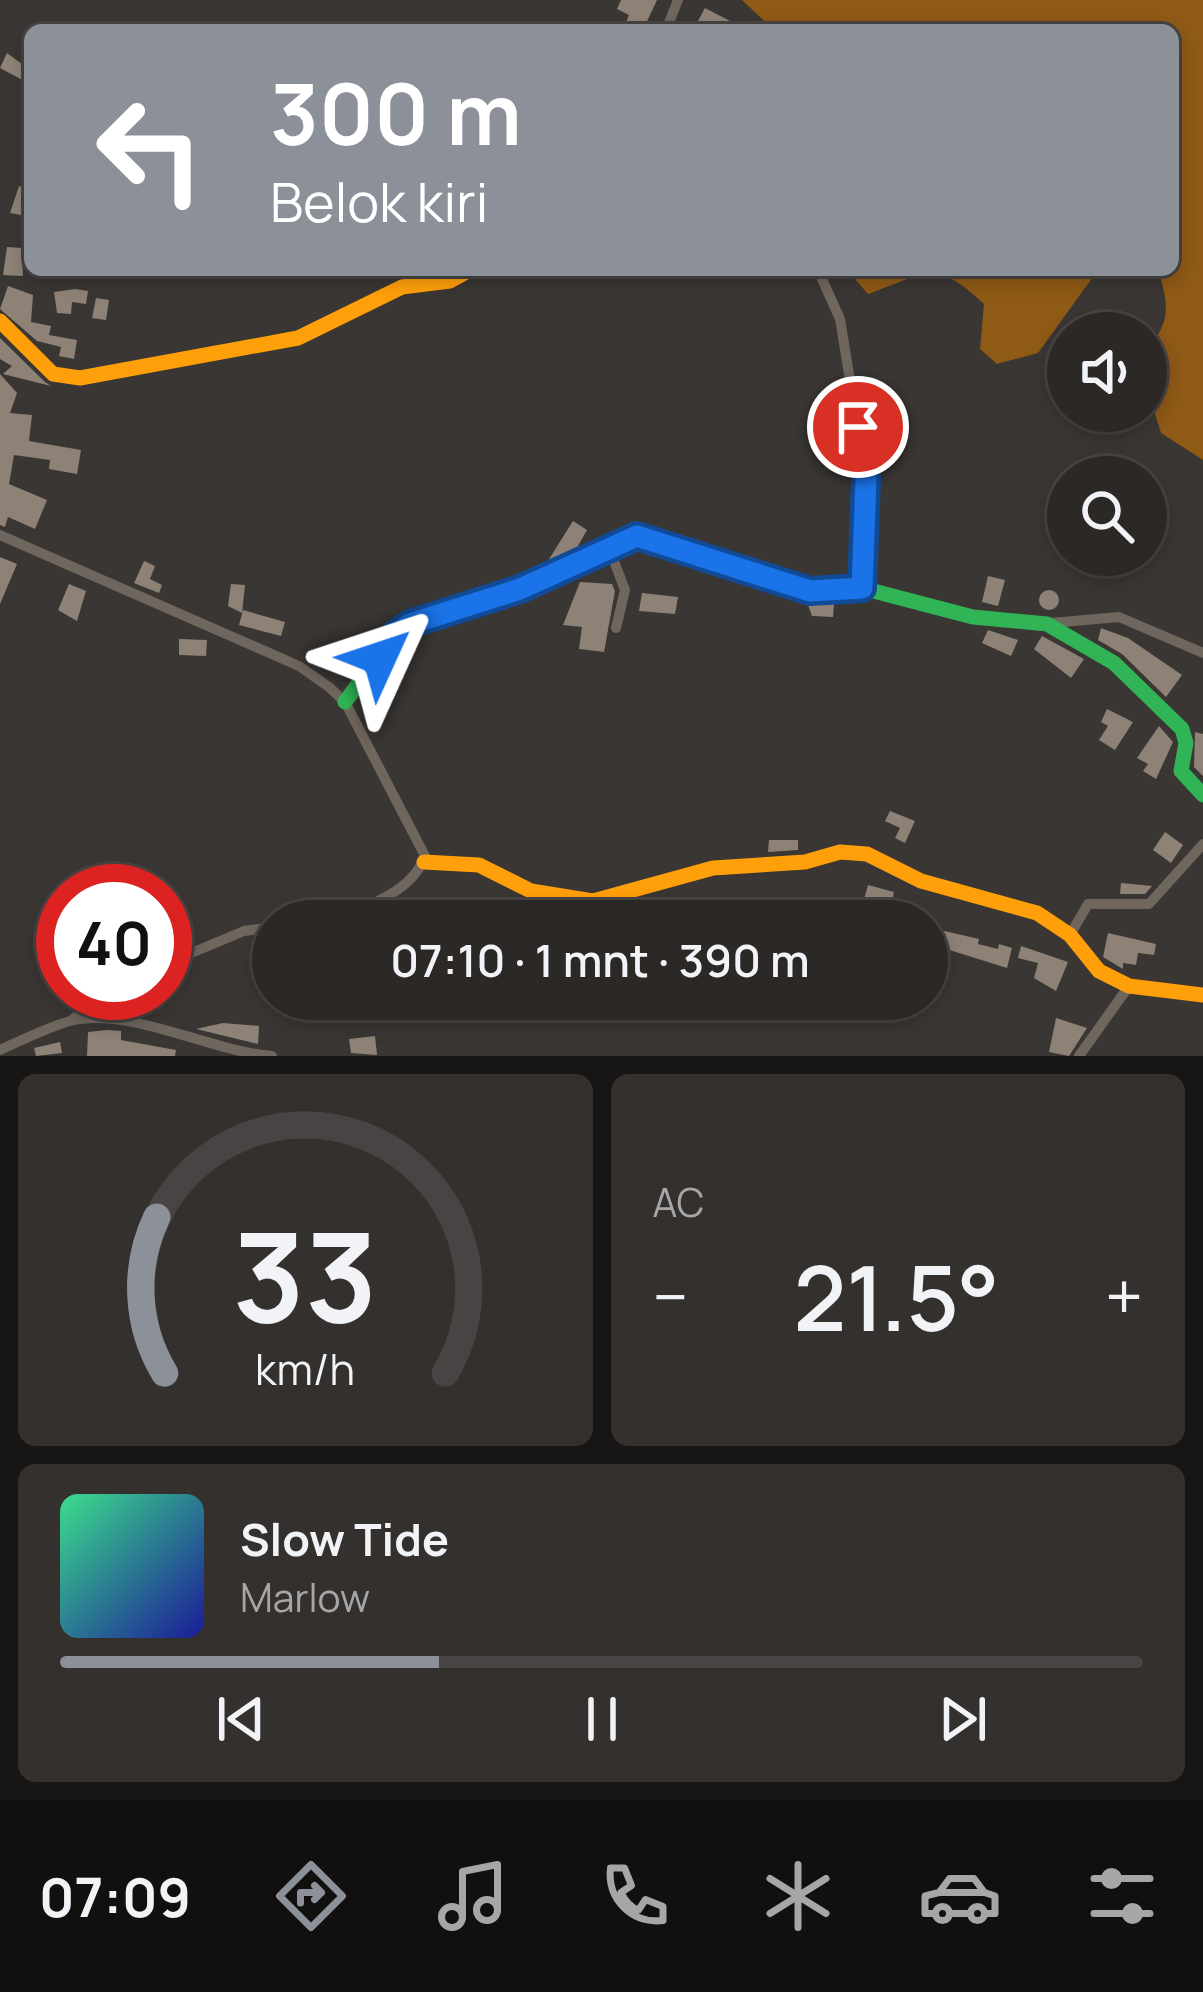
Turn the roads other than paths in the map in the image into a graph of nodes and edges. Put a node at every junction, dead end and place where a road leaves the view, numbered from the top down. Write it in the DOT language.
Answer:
graph roads {
  1 [pos="459,276"];
  2 [pos="821,276"];
  3 [pos="0,321"];
  4 [pos="0,535"];
  5 [pos="609,548"];
  6 [pos="862,588"];
  7 [pos="1047,624"];
  8 [pos="616,628"];
  9 [pos="1203,653"];
  10 [pos="345,702"];
  11 [pos="1203,795"];
  12 [pos="1203,844"];
  13 [pos="424,862"];
  14 [pos="378,900"];
  15 [pos="252,931"];
  16 [pos="1070,935"];
  17 [pos="192,952"];
  18 [pos="1129,986"];
  19 [pos="1203,995"];
  20 [pos="71,1021"];
  21 [pos="0,1050"];
  22 [pos="15,1050"];
  23 [pos="272,1056"];
  24 [pos="1079,1056"];
  1 -- 3 [label="street"];
  2 -- 6 [label="street"];
  4 -- 10 [label="street"];
  5 -- 6 [label="street"];
  5 -- 8 [label="street"];
  5 -- 10 [label="street"];
  6 -- 7 [label="street"];
  7 -- 9 [label="street"];
  7 -- 11 [label="street"];
  10 -- 13 [label="street"];
  12 -- 16 [label="street"];
  13 -- 14 [label="street"];
  13 -- 16 [label="street"];
  15 -- 17 [label="street"];
  16 -- 18 [label="street"];
  18 -- 19 [label="street"];
  18 -- 24 [label="street"];
  20 -- 22 [label="street"];
  20 -- 23 [label="street"];
  21 -- 22 [label="street"];
}
